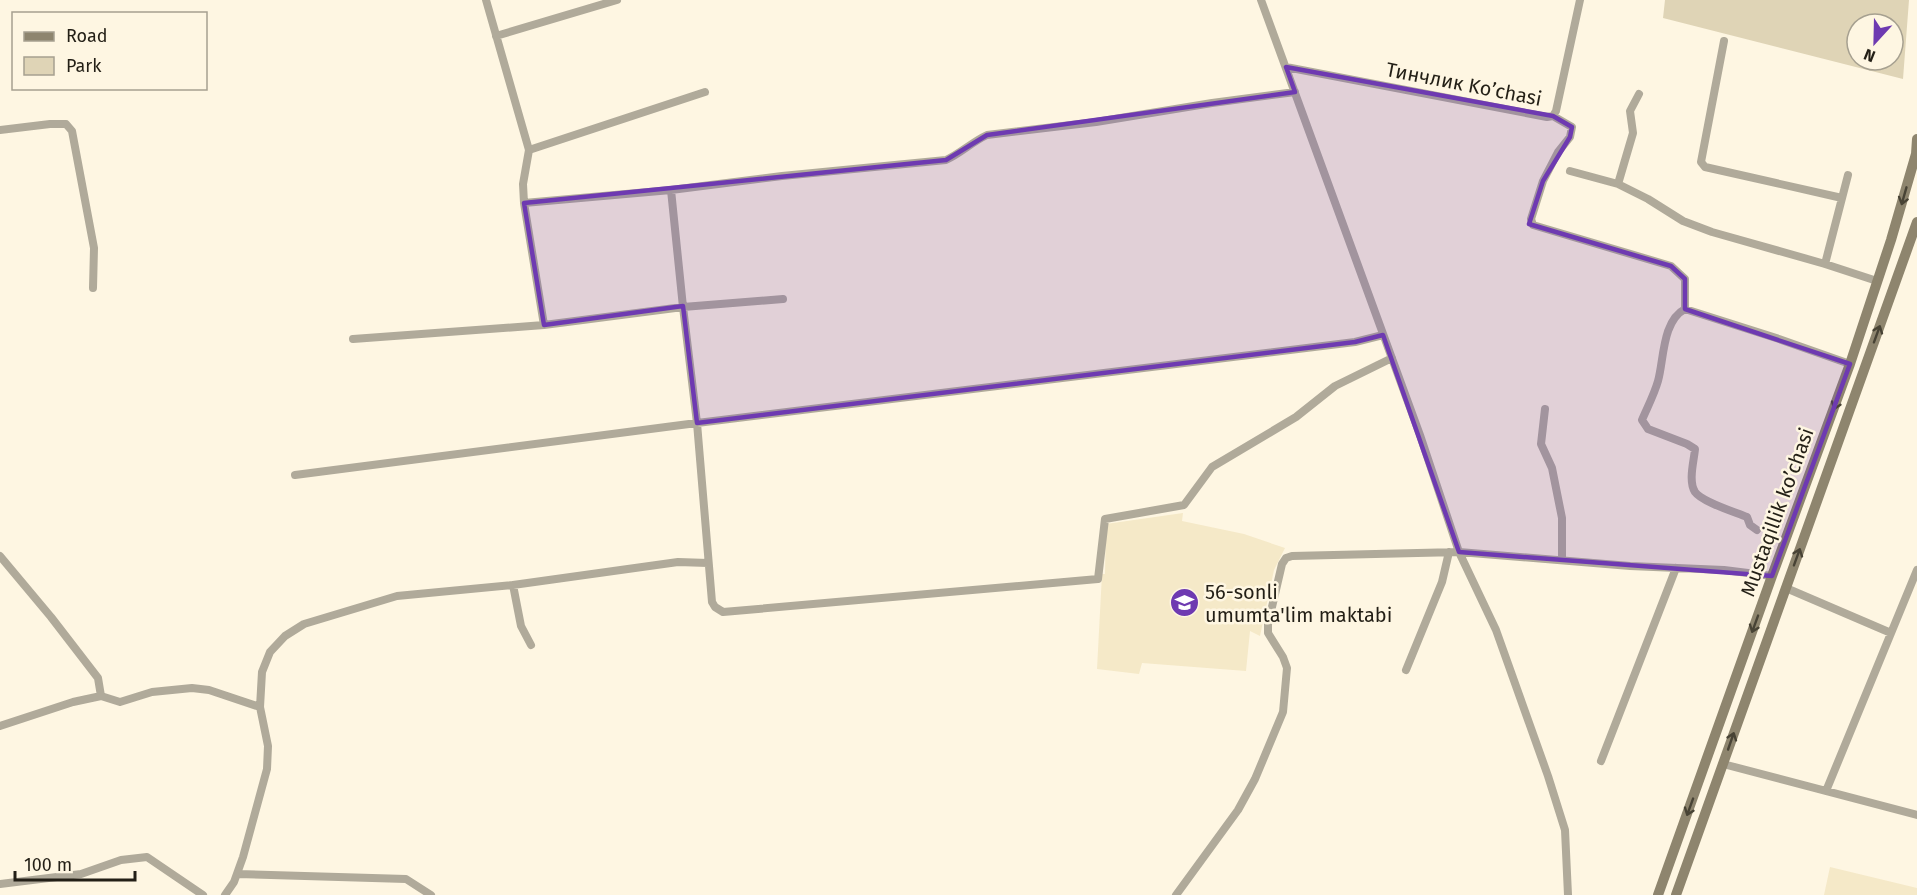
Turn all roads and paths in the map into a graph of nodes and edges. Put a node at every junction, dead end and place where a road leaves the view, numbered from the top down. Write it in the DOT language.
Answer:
graph roads {
  1 [pos="486,0"];
  2 [pos="617,0"];
  3 [pos="1261,0"];
  4 [pos="1579,0"];
  5 [pos="496,36"];
  6 [pos="1724,41"];
  7 [pos="1286,67"];
  8 [pos="705,92"];
  9 [pos="1295,92"];
  10 [pos="1639,94"];
  11 [pos="1553,116"];
  12 [pos="0,130"];
  13 [pos="1917,139"];
  14 [pos="529,150"];
  15 [pos="1570,171"];
  16 [pos="1848,175"];
  17 [pos="1617,184"];
  18 [pos="671,190"];
  19 [pos="1842,198"];
  20 [pos="524,203"];
  21 [pos="1917,222"];
  22 [pos="1892,240"];
  23 [pos="1913,246"];
  24 [pos="1825,264"];
  25 [pos="1877,281"];
  26 [pos="93,288"];
  27 [pos="783,298"];
  28 [pos="683,307"];
  29 [pos="1685,309"];
  30 [pos="544,325"];
  31 [pos="1383,335"];
  32 [pos="353,339"];
  33 [pos="1392,358"];
  34 [pos="1850,364"];
  35 [pos="1545,409"];
  36 [pos="697,423"];
  37 [pos="295,475"];
  38 [pos="1757,530"];
  39 [pos="1449,552"];
  40 [pos="1459,552"];
  41 [pos="0,556"];
  42 [pos="1562,560"];
  43 [pos="708,563"];
  44 [pos="1676,568"];
  45 [pos="1917,570"];
  46 [pos="1772,576"];
  47 [pos="513,585"];
  48 [pos="1786,588"];
  49 [pos="1891,633"];
  50 [pos="531,645"];
  51 [pos="1406,670"];
  52 [pos="101,696"];
  53 [pos="260,707"];
  54 [pos="0,726"];
  55 [pos="1601,761"];
  56 [pos="1723,765"];
  57 [pos="1826,791"];
  58 [pos="1917,815"];
  59 [pos="237,874"];
  60 [pos="0,884"];
  61 [pos="203,895"];
  62 [pos="225,895"];
  63 [pos="431,895"];
  64 [pos="1176,895"];
  65 [pos="1568,895"];
  66 [pos="1658,895"];
  67 [pos="1677,895"];
  1 -- 5 [label="street"];
  2 -- 5 [label="street"];
  3 -- 7 [label="street"];
  4 -- 11 [label="street, Тинчлик Ko’chasi"];
  5 -- 14 [label="street"];
  6 -- 19 [label="street"];
  7 -- 9 [label="street"];
  7 -- 11 [label="street, Тинчлик Ko’chasi"];
  8 -- 14 [label="street"];
  9 -- 18 [label="street"];
  9 -- 31 [label="street"];
  10 -- 17 [label="street"];
  11 -- 29 [label="street"];
  12 -- 26 [label="street"];
  13 -- 22 [label="main road, Mustaqillik ko’chasi, one-way"];
  14 -- 20 [label="street"];
  15 -- 17 [label="street"];
  16 -- 19 [label="street"];
  17 -- 24 [label="street"];
  18 -- 20 [label="street"];
  18 -- 28 [label="street"];
  19 -- 24 [label="street"];
  20 -- 30 [label="street"];
  21 -- 23 [label="main road, Mustaqillik ko’chasi"];
  22 -- 23 [label="main road"];
  22 -- 25 [label="main road, Mustaqillik ko’chasi"];
  48 -- 23 [label="main road, Mustaqillik ko’chasi, one-way"];
  24 -- 25 [label="street"];
  25 -- 34 [label="main road, Mustaqillik ko’chasi"];
  27 -- 28 [label="street"];
  28 -- 30 [label="street"];
  28 -- 36 [label="street"];
  29 -- 34 [label="street"];
  29 -- 38 [label="street"];
  30 -- 32 [label="street"];
  31 -- 33 [label="street"];
  31 -- 36 [label="street"];
  33 -- 40 [label="street"];
  33 -- 43 [label="street"];
  34 -- 46 [label="main road, Mustaqillik ko’chasi, one-way"];
  35 -- 42 [label="street"];
  36 -- 37 [label="street"];
  36 -- 43 [label="street"];
  39 -- 40 [label="street"];
  39 -- 51 [label="street"];
  39 -- 64 [label="street"];
  40 -- 42 [label="street"];
  40 -- 65 [label="street"];
  41 -- 52 [label="street"];
  42 -- 44 [label="street"];
  43 -- 47 [label="street"];
  44 -- 46 [label="street"];
  44 -- 55 [label="street"];
  45 -- 49 [label="street"];
  46 -- 66 [label="main road, Mustaqillik ko’chasi, one-way"];
  47 -- 50 [label="street"];
  47 -- 53 [label="street"];
  48 -- 49 [label="street"];
  56 -- 48 [label="main road, Mustaqillik ko’chasi, one-way"];
  49 -- 57 [label="street"];
  52 -- 53 [label="street"];
  52 -- 54 [label="street"];
  53 -- 59 [label="street"];
  56 -- 57 [label="street"];
  56 -- 67 [label="main road, Mustaqillik ko’chasi"];
  57 -- 58 [label="street"];
  59 -- 62 [label="street"];
  59 -- 63 [label="street"];
  60 -- 61 [label="street"];
}
